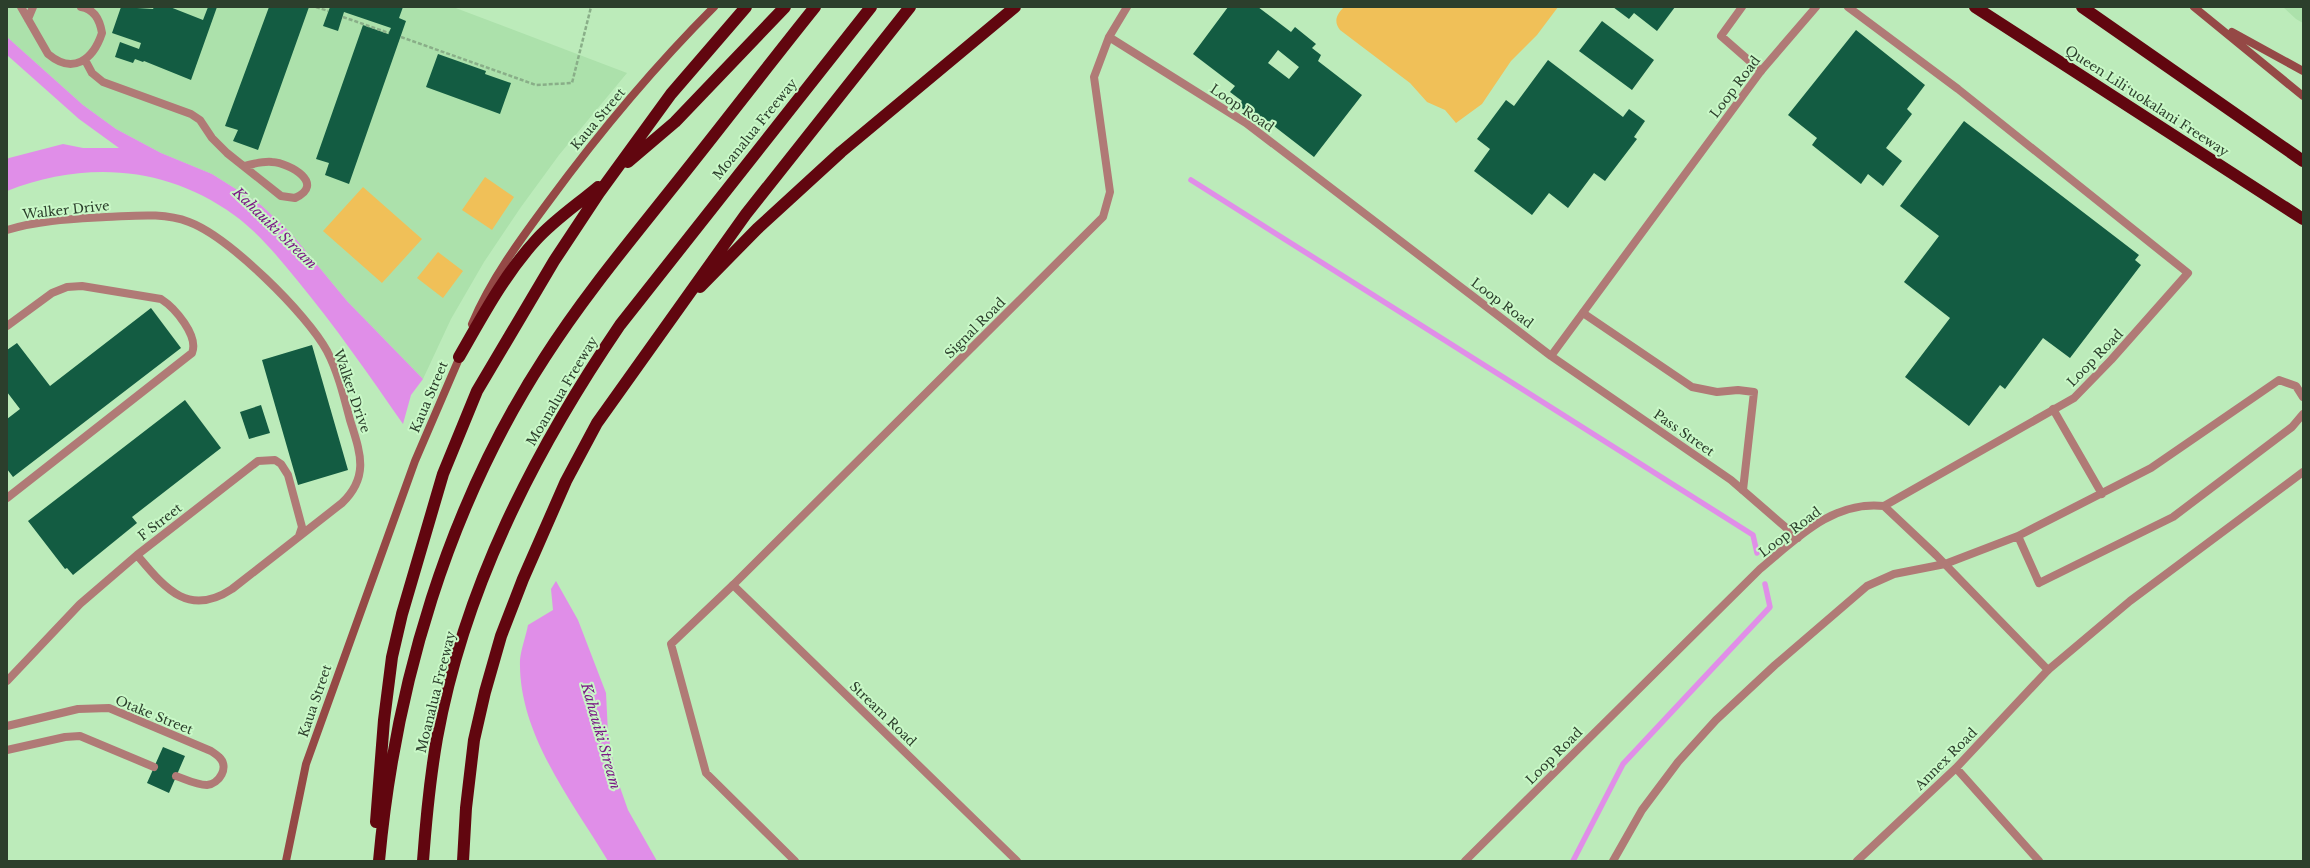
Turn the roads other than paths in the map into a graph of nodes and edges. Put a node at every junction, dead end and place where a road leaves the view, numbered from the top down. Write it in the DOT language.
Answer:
graph roads {
  1 [pos="22,7"];
  2 [pos="33,7"];
  3 [pos="81,7"];
  4 [pos="714,7"];
  5 [pos="746,7"];
  6 [pos="785,7"];
  7 [pos="815,7"];
  8 [pos="871,7"];
  9 [pos="910,7"];
  10 [pos="1015,7"];
  11 [pos="1127,7"];
  12 [pos="1742,7"];
  13 [pos="1816,7"];
  14 [pos="1848,7"];
  15 [pos="1975,7"];
  16 [pos="2082,7"];
  17 [pos="2194,7"];
  18 [pos="28,19"];
  19 [pos="2215,23"];
  20 [pos="1109,37"];
  21 [pos="85,60"];
  22 [pos="1761,71"];
  23 [pos="2303,71"];
  24 [pos="2303,96"];
  25 [pos="2267,134"];
  26 [pos="2303,155"];
  27 [pos="2303,160"];
  28 [pos="244,166"];
  29 [pos="2301,218"];
  30 [pos="7,230"];
  31 [pos="674,313"];
  32 [pos="1583,313"];
  33 [pos="7,326"];
  34 [pos="1551,356"];
  35 [pos="459,357"];
  36 [pos="2303,396"];
  37 [pos="2053,410"];
  38 [pos="2303,414"];
  39 [pos="2303,472"];
  40 [pos="1743,490"];
  41 [pos="2102,494"];
  42 [pos="7,498"];
  43 [pos="1884,506"];
  44 [pos="2018,536"];
  45 [pos="298,537"];
  46 [pos="1798,538"];
  47 [pos="137,556"];
  48 [pos="1945,564"];
  49 [pos="733,585"];
  50 [pos="2048,670"];
  51 [pos="7,681"];
  52 [pos="7,726"];
  53 [pos="7,750"];
  54 [pos="154,767"];
  55 [pos="1956,768"];
  56 [pos="176,776"];
  57 [pos="286,861"];
  58 [pos="375,861"];
  59 [pos="379,861"];
  60 [pos="423,861"];
  61 [pos="462,861"];
  62 [pos="795,861"];
  63 [pos="1017,861"];
  64 [pos="1465,861"];
  65 [pos="1613,861"];
  66 [pos="1857,861"];
  67 [pos="2039,861"];
  1 -- 18 [label="street"];
  2 -- 18 [label="street"];
  3 -- 21 [label="street"];
  4 -- 35 [label="street, Kaua Street"];
  5 -- 58 [label="highway"];
  6 -- 35 [label="highway"];
  7 -- 59 [label="highway, Moanalua Freeway"];
  8 -- 60 [label="highway, Moanalua Freeway"];
  9 -- 31 [label="highway"];
  10 -- 31 [label="highway"];
  11 -- 20 [label="street"];
  12 -- 22 [label="street"];
  13 -- 22 [label="street, Loop Road"];
  14 -- 37 [label="street, Loop Road"];
  15 -- 29 [label="highway, Queen Liliʻuokalani Freeway"];
  16 -- 25 [label="highway"];
  17 -- 19 [label="street"];
  18 -- 21 [label="street"];
  19 -- 23 [label="street"];
  19 -- 24 [label="street"];
  20 -- 34 [label="street, Loop Road"];
  20 -- 49 [label="street, Signal Road"];
  21 -- 28 [label="street"];
  22 -- 32 [label="street, Loop Road"];
  25 -- 26 [label="highway"];
  25 -- 27 [label="highway"];
  28 -- 28 [label="street"];
  30 -- 45 [label="street, Walker Drive"];
  31 -- 61 [label="highway"];
  32 -- 34 [label="street, Loop Road"];
  32 -- 40 [label="street"];
  33 -- 42 [label="street"];
  34 -- 40 [label="street, Pass Street"];
  35 -- 57 [label="street, Kaua Street"];
  36 -- 41 [label="street"];
  37 -- 41 [label="street"];
  37 -- 43 [label="street, Loop Road"];
  38 -- 44 [label="street"];
  39 -- 50 [label="street, Annex Road"];
  40 -- 46 [label="street, Pass Street"];
  41 -- 44 [label="street"];
  43 -- 46 [label="street, Loop Road"];
  43 -- 48 [label="street"];
  44 -- 48 [label="street"];
  45 -- 47 [label="street, Walker Drive"];
  45 -- 47 [label="street, F Street"];
  46 -- 64 [label="street, Loop Road"];
  47 -- 51 [label="street, F Street"];
  48 -- 50 [label="street"];
  48 -- 65 [label="street"];
  49 -- 62 [label="street, Signal Road"];
  49 -- 63 [label="street, Stream Road"];
  50 -- 55 [label="street, Annex Road"];
  52 -- 56 [label="street, Otake Street"];
  53 -- 54 [label="street"];
  55 -- 66 [label="street, Annex Road"];
  55 -- 67 [label="street"];
}
